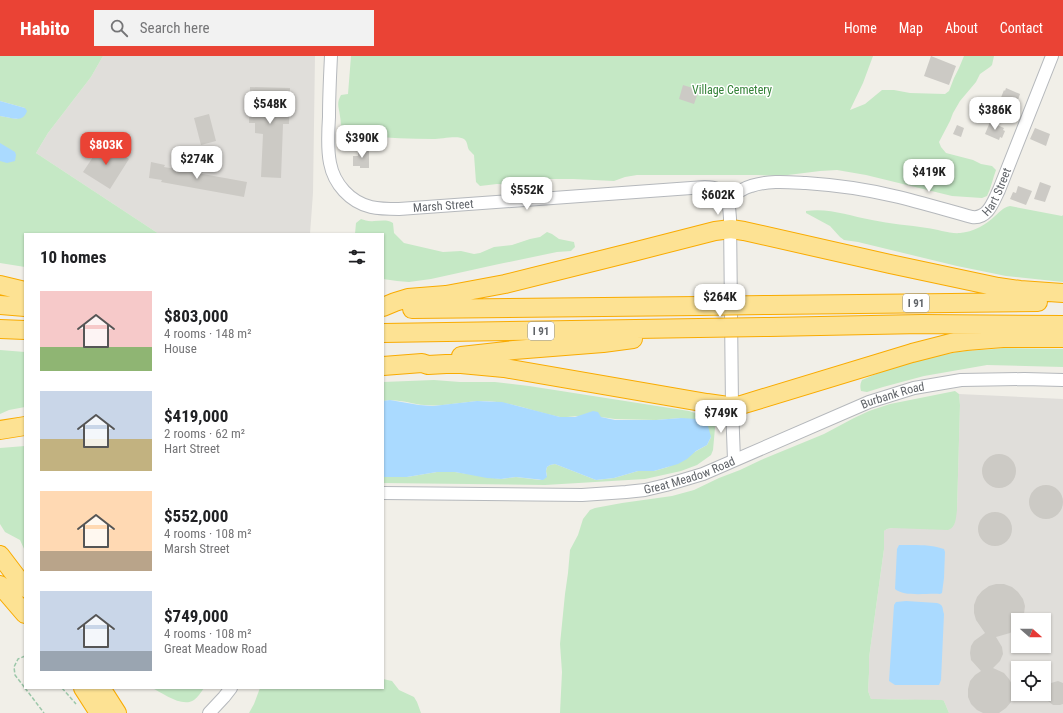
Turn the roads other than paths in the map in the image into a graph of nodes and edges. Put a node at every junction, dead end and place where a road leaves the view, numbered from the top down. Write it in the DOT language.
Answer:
graph roads {
  1 [pos="331,56"];
  2 [pos="1052,56"];
  3 [pos="728,200"];
  4 [pos="731,229"];
  5 [pos="0,285"];
  6 [pos="24,291"];
  7 [pos="1063,293"];
  8 [pos="1063,303"];
  9 [pos="0,305"];
  10 [pos="24,307"];
  11 [pos="384,308"];
  12 [pos="384,308"];
  13 [pos="1063,325"];
  14 [pos="0,329"];
  15 [pos="667,329"];
  16 [pos="24,330"];
  17 [pos="384,332"];
  18 [pos="1063,338"];
  19 [pos="422,362"];
  20 [pos="384,366"];
  21 [pos="1063,380"];
  22 [pos="732,406"];
  23 [pos="24,426"];
  24 [pos="0,430"];
  25 [pos="734,460"];
  26 [pos="384,493"];
  27 [pos="0,555"];
  28 [pos="0,585"];
  29 [pos="24,587"];
  30 [pos="0,599"];
  31 [pos="24,613"];
  32 [pos="24,625"];
  33 [pos="79,689"];
  34 [pos="83,689"];
  35 [pos="102,689"];
  36 [pos="230,689"];
  37 [pos="92,711"];
  38 [pos="117,713"];
  39 [pos="209,713"];
  1 -- 3 [label="street, Marsh Street"];
  2 -- 3 [label="street, Hart Street"];
  3 -- 4 [label="street, Great Meadow Road"];
  4 -- 7 [label="highway"];
  4 -- 11 [label="highway"];
  4 -- 22 [label="street, Great Meadow Road"];
  5 -- 6 [label="highway"];
  8 -- 12 [label="highway, I 91, bridge"];
  9 -- 10 [label="highway"];
  13 -- 15 [label="highway, I 91, bridge"];
  14 -- 16 [label="highway"];
  15 -- 17 [label="highway, I 91"];
  15 -- 19 [label="highway"];
  18 -- 22 [label="highway"];
  19 -- 20 [label="highway"];
  19 -- 22 [label="highway"];
  21 -- 25 [label="street, Burbank Road"];
  22 -- 25 [label="street, Great Meadow Road"];
  23 -- 24 [label="highway"];
  25 -- 26 [label="street, Great Meadow Road"];
  27 -- 29 [label="highway"];
  28 -- 31 [label="highway"];
  30 -- 32 [label="highway"];
  33 -- 37 [label="highway"];
  34 -- 37 [label="highway"];
  35 -- 38 [label="highway"];
  36 -- 39 [label="street"];
}
